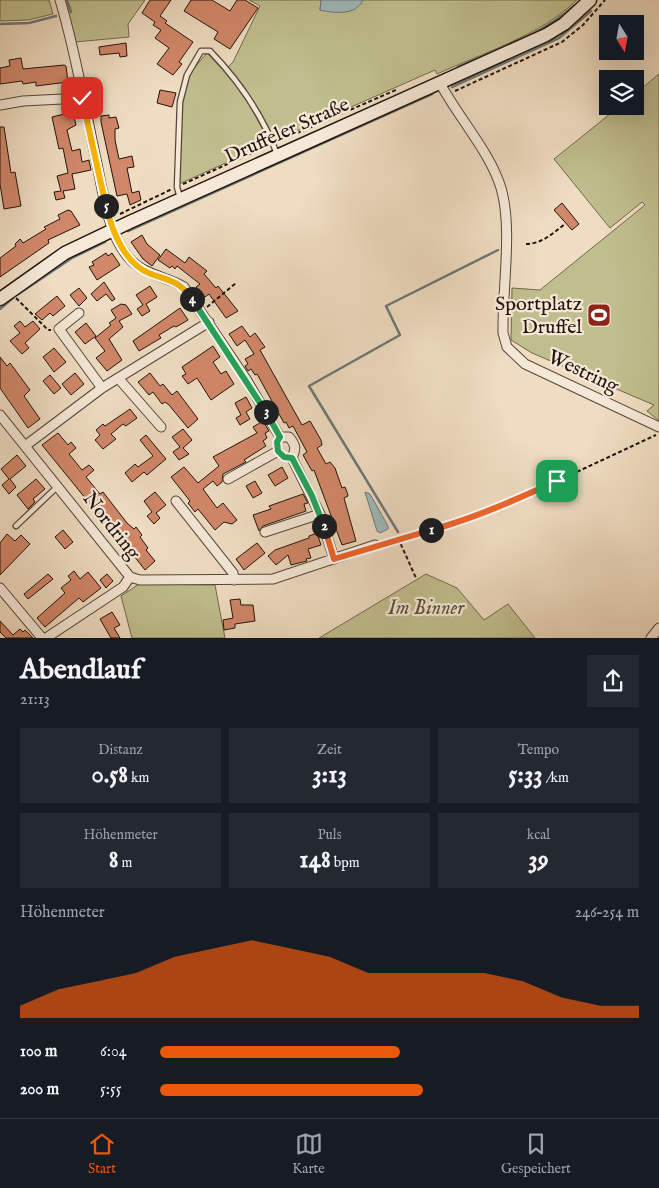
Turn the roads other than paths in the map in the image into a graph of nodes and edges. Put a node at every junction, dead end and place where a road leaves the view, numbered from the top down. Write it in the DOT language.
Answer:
graph roads {
  1 [pos="60,0"];
  2 [pos="590,0"];
  3 [pos="440,83"];
  4 [pos="82,98"];
  5 [pos="0,105"];
  6 [pos="278,156"];
  7 [pos="180,199"];
  8 [pos="114,230"];
  9 [pos="5,295"];
  10 [pos="79,313"];
  11 [pos="208,322"];
  12 [pos="119,379"];
  13 [pos="102,388"];
  14 [pos="0,415"];
  15 [pos="161,427"];
  16 [pos="659,428"];
  17 [pos="280,437"];
  18 [pos="25,446"];
  19 [pos="278,451"];
  20 [pos="292,458"];
  21 [pos="228,479"];
  22 [pos="58,486"];
  23 [pos="176,501"];
  24 [pos="320,514"];
  25 [pos="16,526"];
  26 [pos="265,532"];
  27 [pos="375,546"];
  28 [pos="334,559"];
  29 [pos="130,577"];
  30 [pos="234,580"];
  31 [pos="0,588"];
  32 [pos="659,628"];
  33 [pos="42,638"];
  34 [pos="46,638"];
  35 [pos="651,638"];
  1 -- 4 [label="street"];
  2 -- 3 [label="street, Druffeler Straße"];
  3 -- 6 [label="street, Druffeler Straße"];
  3 -- 16 [label="street, Westring"];
  4 -- 5 [label="street"];
  4 -- 8 [label="street"];
  6 -- 7 [label="street, Druffeler Straße"];
  6 -- 7 [label="lane"];
  7 -- 8 [label="street, Druffeler Straße"];
  8 -- 9 [label="street, Druffeler Straße"];
  8 -- 11 [label="street"];
  10 -- 13 [label="street"];
  11 -- 12 [label="street"];
  11 -- 17 [label="street"];
  12 -- 13 [label="street"];
  12 -- 15 [label="street"];
  13 -- 18 [label="street"];
  14 -- 18 [label="street, Nordring"];
  17 -- 19 [label="street"];
  17 -- 20 [label="street"];
  18 -- 22 [label="street, Nordring"];
  19 -- 20 [label="street"];
  19 -- 21 [label="street"];
  20 -- 24 [label="street"];
  22 -- 25 [label="lane"];
  22 -- 29 [label="street, Nordring"];
  23 -- 30 [label="street"];
  24 -- 26 [label="street"];
  24 -- 28 [label="street"];
  27 -- 28 [label="street"];
  28 -- 30 [label="street"];
  29 -- 30 [label="street"];
  29 -- 34 [label="street, Nordring"];
  31 -- 33 [label="street"];
  32 -- 35 [label="street"];
}
